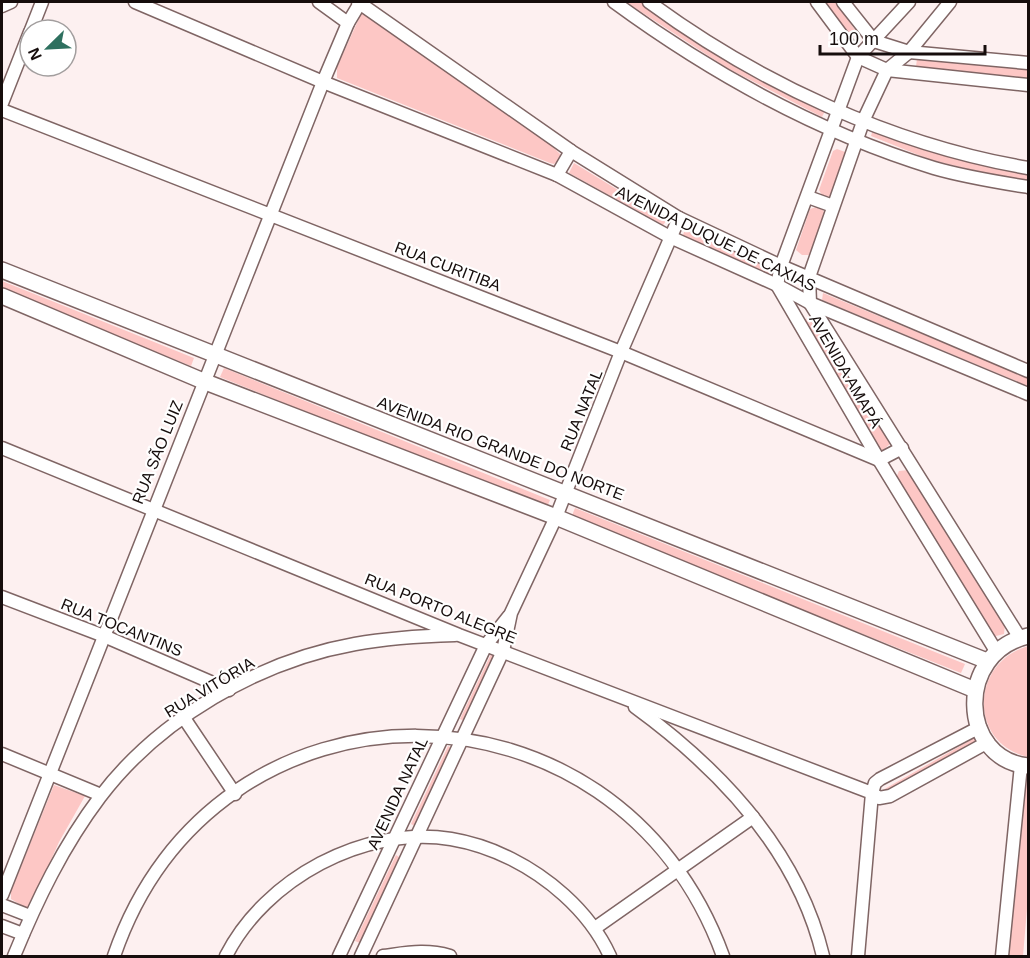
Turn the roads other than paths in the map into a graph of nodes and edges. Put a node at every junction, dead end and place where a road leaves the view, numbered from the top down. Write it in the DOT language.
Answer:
graph roads {
  1 [pos="11,2"];
  2 [pos="42,2"];
  3 [pos="135,2"];
  4 [pos="319,2"];
  5 [pos="359,2"];
  6 [pos="614,2"];
  7 [pos="649,2"];
  8 [pos="817,2"];
  9 [pos="843,2"];
  10 [pos="909,2"];
  11 [pos="950,2"];
  12 [pos="2,6"];
  13 [pos="35,18"];
  14 [pos="348,23"];
  15 [pos="874,42"];
  16 [pos="909,52"];
  17 [pos="858,57"];
  18 [pos="18,62"];
  19 [pos="1029,63"];
  20 [pos="887,70"];
  21 [pos="323,82"];
  22 [pos="1029,86"];
  23 [pos="2,103"];
  24 [pos="841,110"];
  25 [pos="2,111"];
  26 [pos="864,119"];
  27 [pos="833,130"];
  28 [pos="858,139"];
  29 [pos="571,151"];
  30 [pos="1029,168"];
  31 [pos="557,175"];
  32 [pos="1029,187"];
  33 [pos="808,197"];
  34 [pos="833,206"];
  35 [pos="270,215"];
  36 [pos="679,218"];
  37 [pos="670,237"];
  38 [pos="781,266"];
  39 [pos="2,270"];
  40 [pos="809,277"];
  41 [pos="777,285"];
  42 [pos="2,296"];
  43 [pos="810,303"];
  44 [pos="621,352"];
  45 [pos="214,355"];
  46 [pos="1029,371"];
  47 [pos="203,381"];
  48 [pos="1029,394"];
  49 [pos="2,448"];
  50 [pos="902,448"];
  51 [pos="879,460"];
  52 [pos="566,492"];
  53 [pos="153,508"];
  54 [pos="556,517"];
  55 [pos="2,597"];
  56 [pos="511,613"];
  57 [pos="459,635"];
  58 [pos="104,636"];
  59 [pos="1024,637"];
  60 [pos="486,645"];
  61 [pos="503,651"];
  62 [pos="992,656"];
  63 [pos="229,690"];
  64 [pos="975,690"];
  65 [pos="620,696"];
  66 [pos="184,718"];
  67 [pos="980,727"];
  68 [pos="443,735"];
  69 [pos="463,738"];
  70 [pos="988,742"];
  71 [pos="2,754"];
  72 [pos="1025,766"];
  73 [pos="48,772"];
  74 [pos="872,793"];
  75 [pos="235,794"];
  76 [pos="101,795"];
  77 [pos="753,817"];
  78 [pos="414,838"];
  79 [pos="393,839"];
  80 [pos="679,871"];
  81 [pos="2,895"];
  82 [pos="2,905"];
  83 [pos="30,916"];
  84 [pos="2,926"];
  85 [pos="595,928"];
  86 [pos="23,934"];
  87 [pos="344,955"];
  88 [pos="14,957"];
  89 [pos="114,957"];
  90 [pos="226,957"];
  91 [pos="361,957"];
  92 [pos="383,957"];
  93 [pos="450,957"];
  94 [pos="610,957"];
  95 [pos="723,957"];
  96 [pos="823,957"];
  97 [pos="858,957"];
  98 [pos="1002,957"];
  1 -- 12 [label="street"];
  2 -- 13 [label="street"];
  3 -- 21 [label="street, AVENIDA DUQUE DE CAXIAS"];
  4 -- 14 [label="street"];
  5 -- 14 [label="street, AVENIDA DUQUE DE CAXIAS"];
  5 -- 29 [label="street, AVENIDA DUQUE DE CAXIAS"];
  6 -- 27 [label="street"];
  7 -- 24 [label="street"];
  8 -- 17 [label="street"];
  9 -- 15 [label="street"];
  10 -- 15 [label="street"];
  11 -- 16 [label="street, AVENIDA AMAPÁ"];
  14 -- 21 [label="street, RUA SÃO LUIZ"];
  15 -- 16 [label="street"];
  15 -- 17 [label="street"];
  16 -- 19 [label="street"];
  16 -- 20 [label="street, AVENIDA AMAPÁ"];
  17 -- 20 [label="street"];
  17 -- 24 [label="street"];
  18 -- 23 [label="street"];
  20 -- 22 [label="street"];
  20 -- 26 [label="street, AVENIDA AMAPÁ"];
  21 -- 31 [label="street, AVENIDA DUQUE DE CAXIAS"];
  21 -- 35 [label="street, RUA SÃO LUIZ"];
  24 -- 26 [label="street"];
  24 -- 27 [label="street"];
  25 -- 35 [label="street, RUA CURITIBA"];
  26 -- 28 [label="street, AVENIDA AMAPÁ"];
  26 -- 30 [label="street"];
  27 -- 28 [label="street"];
  27 -- 33 [label="street"];
  28 -- 32 [label="street"];
  28 -- 34 [label="street, AVENIDA AMAPÁ"];
  29 -- 31 [label="street"];
  29 -- 36 [label="street, AVENIDA DUQUE DE CAXIAS"];
  31 -- 37 [label="street, AVENIDA DUQUE DE CAXIAS"];
  33 -- 34 [label="street"];
  33 -- 38 [label="street"];
  34 -- 40 [label="street, AVENIDA AMAPÁ"];
  35 -- 44 [label="street, RUA CURITIBA"];
  35 -- 45 [label="street, RUA SÃO LUIZ"];
  36 -- 37 [label="street, RUA NATAL"];
  36 -- 38 [label="street, AVENIDA DUQUE DE CAXIAS"];
  37 -- 41 [label="street, AVENIDA DUQUE DE CAXIAS"];
  37 -- 44 [label="street, RUA NATAL"];
  38 -- 40 [label="street, AVENIDA DUQUE DE CAXIAS"];
  38 -- 41 [label="street"];
  39 -- 45 [label="main road, AVENIDA RIO GRANDE DO NORTE"];
  40 -- 43 [label="street, AVENIDA AMAPÁ"];
  40 -- 46 [label="street, AVENIDA DUQUE DE CAXIAS"];
  41 -- 43 [label="street, AVENIDA DUQUE DE CAXIAS"];
  41 -- 51 [label="street, AVENIDA AMAPÁ"];
  42 -- 47 [label="main road"];
  43 -- 48 [label="street, AVENIDA DUQUE DE CAXIAS"];
  43 -- 50 [label="street, AVENIDA AMAPÁ"];
  44 -- 51 [label="street, RUA CURITIBA"];
  44 -- 52 [label="street, RUA NATAL"];
  45 -- 47 [label="street, RUA SÃO LUIZ"];
  45 -- 52 [label="main road, AVENIDA RIO GRANDE DO NORTE"];
  47 -- 53 [label="street, RUA SÃO LUIZ"];
  47 -- 54 [label="main road"];
  49 -- 53 [label="street, RUA PORTO ALEGRE"];
  50 -- 51 [label="street"];
  50 -- 59 [label="street, AVENIDA AMAPÁ"];
  51 -- 62 [label="street, AVENIDA AMAPÁ"];
  52 -- 54 [label="street, RUA NATAL"];
  52 -- 62 [label="main road, AVENIDA RIO GRANDE DO NORTE"];
  53 -- 57 [label="street, RUA PORTO ALEGRE"];
  53 -- 58 [label="street, RUA SÃO LUIZ"];
  54 -- 56 [label="street, RUA NATAL"];
  54 -- 64 [label="main road"];
  55 -- 58 [label="street, RUA TOCANTINS"];
  56 -- 60 [label="street, RUA NATAL"];
  56 -- 61 [label="street, RUA NATAL"];
  57 -- 60 [label="street, RUA PORTO ALEGRE"];
  57 -- 63 [label="street, RUA VITÓRIA"];
  58 -- 63 [label="street, RUA TOCANTINS"];
  58 -- 73 [label="street, RUA SÃO LUIZ"];
  59 -- 62 [label="main road"];
  60 -- 61 [label="street, RUA PORTO ALEGRE"];
  60 -- 68 [label="street, AVENIDA NATAL"];
  61 -- 65 [label="street, RUA PORTO ALEGRE"];
  61 -- 69 [label="street"];
  62 -- 64 [label="main road"];
  63 -- 66 [label="street, RUA VITÓRIA"];
  64 -- 67 [label="main road"];
  65 -- 74 [label="street, RUA PORTO ALEGRE"];
  65 -- 77 [label="street"];
  66 -- 75 [label="street"];
  66 -- 76 [label="street, RUA VITÓRIA"];
  67 -- 70 [label="main road"];
  67 -- 74 [label="street"];
  68 -- 69 [label="street"];
  68 -- 75 [label="street"];
  68 -- 79 [label="street, AVENIDA NATAL"];
  69 -- 78 [label="street"];
  69 -- 80 [label="street"];
  70 -- 72 [label="main road"];
  70 -- 74 [label="street"];
  71 -- 73 [label="street"];
  72 -- 98 [label="street"];
  73 -- 76 [label="street"];
  73 -- 81 [label="street, RUA SÃO LUIZ"];
  74 -- 97 [label="street"];
  75 -- 89 [label="street"];
  76 -- 83 [label="street, RUA VITÓRIA"];
  77 -- 80 [label="street"];
  77 -- 96 [label="street"];
  78 -- 79 [label="street"];
  78 -- 85 [label="street"];
  78 -- 91 [label="street"];
  79 -- 87 [label="street, AVENIDA NATAL"];
  79 -- 90 [label="street"];
  80 -- 85 [label="street"];
  80 -- 95 [label="street"];
  82 -- 83 [label="street"];
  83 -- 86 [label="street, RUA VITÓRIA"];
  84 -- 86 [label="street"];
  85 -- 94 [label="street"];
  86 -- 88 [label="street, RUA VITÓRIA"];
  92 -- 93 [label="street"];
}
